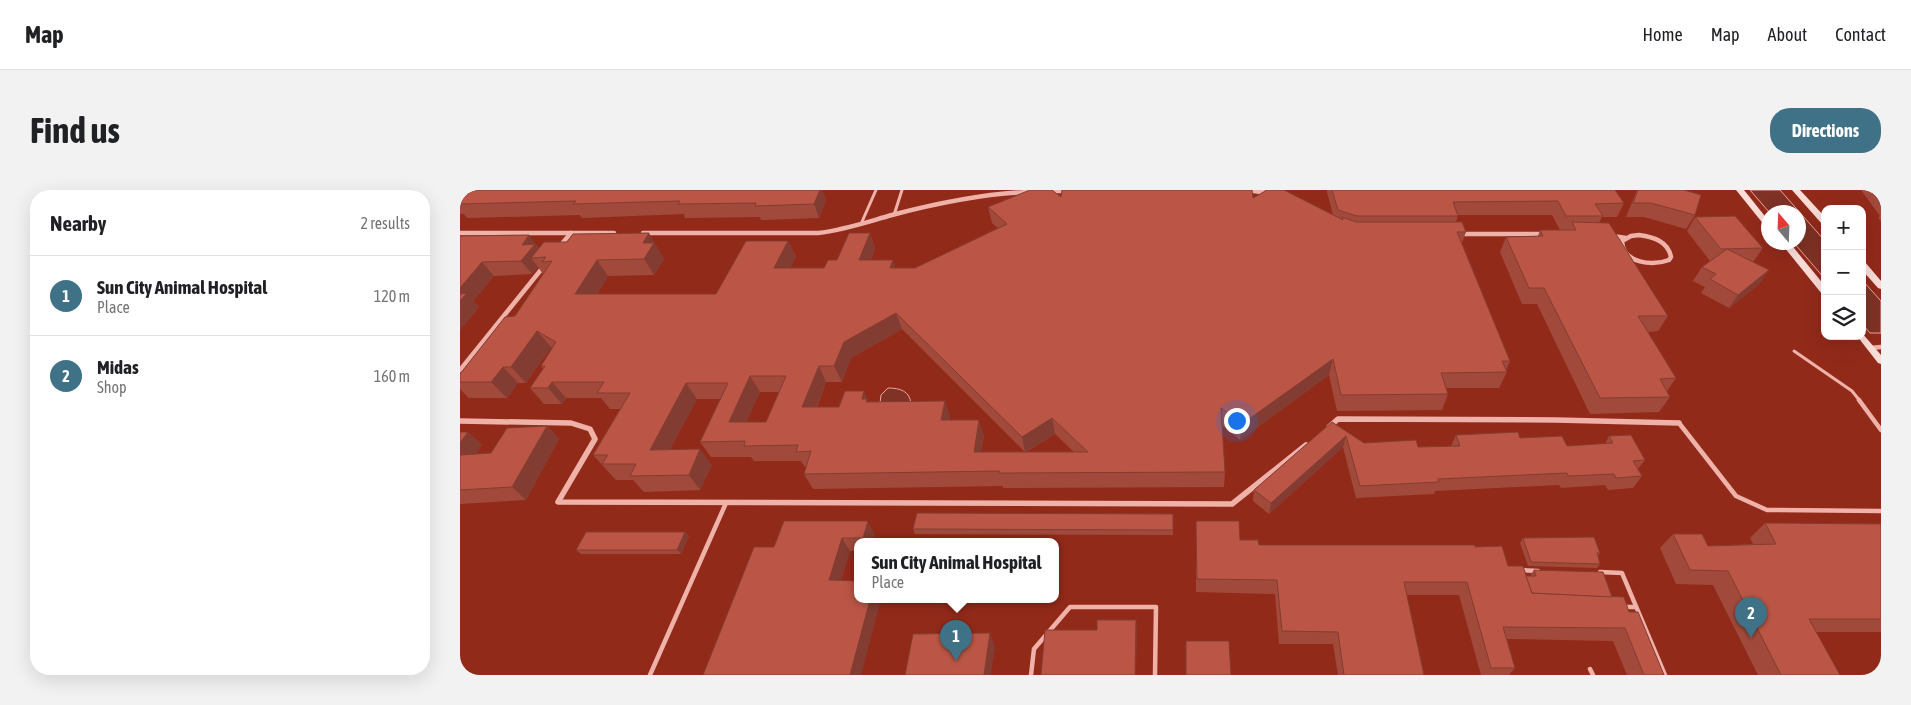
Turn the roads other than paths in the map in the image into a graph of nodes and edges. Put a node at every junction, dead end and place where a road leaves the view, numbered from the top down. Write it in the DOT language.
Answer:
graph roads {
  1 [pos="876,190"];
  2 [pos="902,190"];
  3 [pos="1237,190"];
  4 [pos="1740,190"];
  5 [pos="1796,190"];
  6 [pos="1074,191"];
  7 [pos="1035,192"];
  8 [pos="1045,192"];
  9 [pos="1278,197"];
  10 [pos="894,215"];
  11 [pos="1761,216"];
  12 [pos="1821,218"];
  13 [pos="861,224"];
  14 [pos="460,233"];
  15 [pos="571,233"];
  16 [pos="620,233"];
  17 [pos="639,233"];
  18 [pos="1459,234"];
  19 [pos="1552,234"];
  20 [pos="1608,236"];
  21 [pos="1626,238"];
  22 [pos="558,248"];
  23 [pos="1791,250"];
  24 [pos="546,263"];
  25 [pos="1866,269"];
  26 [pos="1881,286"];
  27 [pos="1821,287"];
  28 [pos="1864,340"];
  29 [pos="1870,348"];
  30 [pos="1881,348"];
  31 [pos="1794,350"];
  32 [pos="1881,361"];
  33 [pos="460,370"];
  34 [pos="460,421"];
  35 [pos="1680,423"];
  36 [pos="1881,430"];
  37 [pos="1323,432"];
  38 [pos="1308,444"];
  39 [pos="726,503"];
  40 [pos="1881,511"];
  41 [pos="1545,571"];
  42 [pos="1593,572"];
  43 [pos="1518,578"];
  44 [pos="1618,607"];
  45 [pos="1636,607"];
  46 [pos="1590,669"];
  47 [pos="650,675"];
  48 [pos="1031,675"];
  49 [pos="1155,675"];
  50 [pos="1593,675"];
  51 [pos="1665,675"];
  1 -- 13 [label="lane"];
  2 -- 10 [label="lane"];
  3 -- 9 [label="street"];
  4 -- 11 [label="main road"];
  5 -- 12 [label="main road"];
  6 -- 8 [label="street"];
  7 -- 10 [label="street"];
  10 -- 13 [label="street"];
  13 -- 17 [label="street"];
  14 -- 15 [label="street"];
  15 -- 16 [label="street"];
  15 -- 22 [label="street"];
  18 -- 19 [label="street"];
  20 -- 21 [label="street"];
  21 -- 21 [label="street"];
  23 -- 27 [label="main road"];
  24 -- 33 [label="street"];
  25 -- 26 [label="main road"];
  28 -- 29 [label="main road"];
  29 -- 30 [label="street"];
  29 -- 32 [label="main road"];
  31 -- 36 [label="lane"];
  34 -- 39 [label="street"];
  35 -- 37 [label="street"];
  35 -- 40 [label="lane"];
  38 -- 39 [label="street"];
  39 -- 47 [label="lane"];
  41 -- 43 [label="lane"];
  42 -- 45 [label="lane"];
  44 -- 45 [label="lane"];
  45 -- 51 [label="lane"];
  46 -- 50 [label="lane"];
  48 -- 49 [label="lane"];
}
